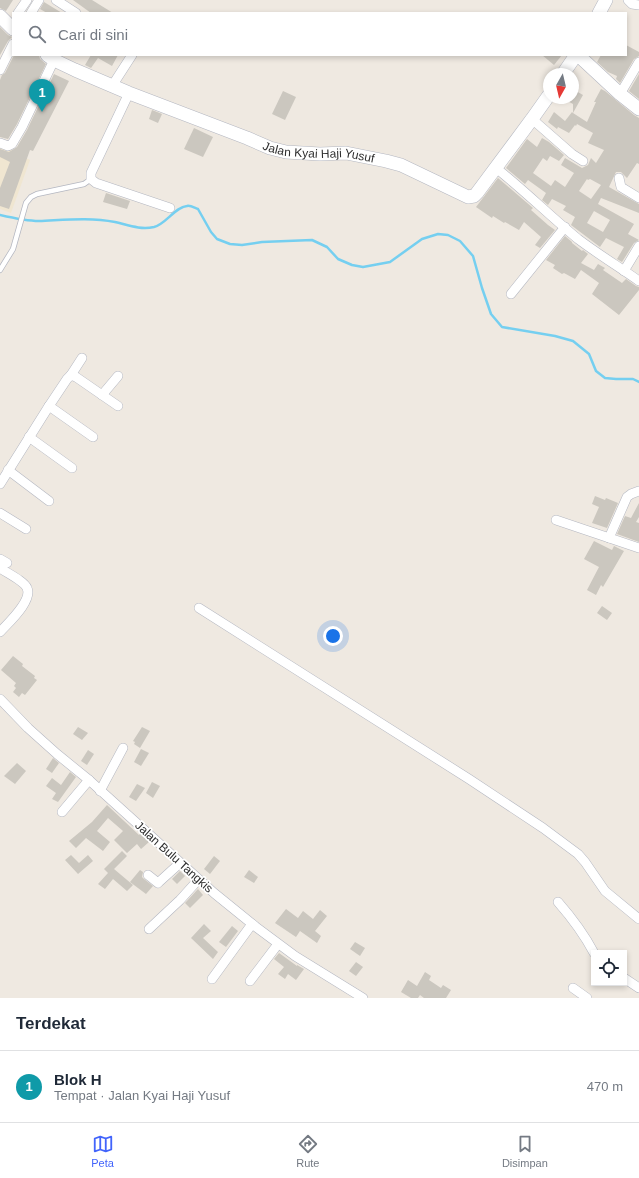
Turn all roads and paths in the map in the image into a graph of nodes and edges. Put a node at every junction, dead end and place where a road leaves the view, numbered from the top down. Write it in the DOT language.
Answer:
graph roads {
  1 [pos="27,0"];
  2 [pos="39,0"];
  3 [pos="56,0"];
  4 [pos="606,0"];
  5 [pos="628,0"];
  6 [pos="639,5"];
  7 [pos="19,12"];
  8 [pos="32,12"];
  9 [pos="74,12"];
  10 [pos="600,12"];
  11 [pos="0,16"];
  12 [pos="12,25"];
  13 [pos="12,46"];
  14 [pos="131,56"];
  15 [pos="576,56"];
  16 [pos="578,56"];
  17 [pos="51,58"];
  18 [pos="639,62"];
  19 [pos="567,68"];
  20 [pos="0,69"];
  21 [pos="112,86"];
  22 [pos="129,93"];
  23 [pos="620,94"];
  24 [pos="543,103"];
  25 [pos="639,109"];
  26 [pos="532,119"];
  27 [pos="0,143"];
  28 [pos="583,161"];
  29 [pos="496,168"];
  30 [pos="619,178"];
  31 [pos="91,179"];
  32 [pos="639,198"];
  33 [pos="170,208"];
  34 [pos="565,227"];
  35 [pos="639,246"];
  36 [pos="0,270"];
  37 [pos="624,271"];
  38 [pos="639,281"];
  39 [pos="511,294"];
  40 [pos="82,358"];
  41 [pos="71,375"];
  42 [pos="118,376"];
  43 [pos="102,395"];
  44 [pos="49,406"];
  45 [pos="118,406"];
  46 [pos="30,437"];
  47 [pos="93,437"];
  48 [pos="72,468"];
  49 [pos="8,470"];
  50 [pos="0,484"];
  51 [pos="639,491"];
  52 [pos="49,500"];
  53 [pos="0,513"];
  54 [pos="556,520"];
  55 [pos="26,529"];
  56 [pos="609,538"];
  57 [pos="639,548"];
  58 [pos="2,563"];
  59 [pos="199,608"];
  60 [pos="0,632"];
  61 [pos="0,699"];
  62 [pos="123,748"];
  63 [pos="89,780"];
  64 [pos="100,790"];
  65 [pos="62,812"];
  66 [pos="180,863"];
  67 [pos="148,876"];
  68 [pos="198,880"];
  69 [pos="558,902"];
  70 [pos="639,919"];
  71 [pos="252,924"];
  72 [pos="149,929"];
  73 [pos="278,944"];
  74 [pos="592,950"];
  75 [pos="212,979"];
  76 [pos="250,980"];
  77 [pos="627,980"];
  78 [pos="573,988"];
  79 [pos="639,988"];
  80 [pos="362,998"];
  81 [pos="587,998"];
  1 -- 7 [label="street"];
  2 -- 8 [label="street"];
  3 -- 9 [label="street"];
  4 -- 10 [label="street"];
  5 -- 6 [label="street"];
  11 -- 12 [label="street"];
  13 -- 20 [label="street"];
  14 -- 21 [label="street"];
  15 -- 19 [label="street"];
  16 -- 23 [label="street"];
  17 -- 21 [label="street, Jalan Kyai Haji Yusuf"];
  17 -- 27 [label="street"];
  18 -- 23 [label="street"];
  21 -- 22 [label="street, Jalan Kyai Haji Yusuf"];
  22 -- 29 [label="street, Jalan Kyai Haji Yusuf"];
  22 -- 31 [label="street"];
  23 -- 25 [label="street"];
  24 -- 26 [label="street, Jalan Kyai Haji Yusuf"];
  26 -- 28 [label="street"];
  26 -- 29 [label="street, Jalan Kyai Haji Yusuf"];
  29 -- 34 [label="street"];
  30 -- 32 [label="street"];
  31 -- 33 [label="street"];
  31 -- 36 [label="lane"];
  34 -- 37 [label="street"];
  34 -- 39 [label="street"];
  35 -- 37 [label="street"];
  37 -- 38 [label="street"];
  40 -- 41 [label="street"];
  41 -- 43 [label="street"];
  41 -- 44 [label="street"];
  42 -- 43 [label="street"];
  43 -- 45 [label="street"];
  44 -- 46 [label="street"];
  44 -- 47 [label="street"];
  46 -- 48 [label="street"];
  46 -- 49 [label="street"];
  49 -- 50 [label="street"];
  49 -- 52 [label="street"];
  51 -- 56 [label="street"];
  53 -- 55 [label="street"];
  54 -- 56 [label="street"];
  56 -- 57 [label="street"];
  58 -- 60 [label="street"];
  59 -- 70 [label="street"];
  61 -- 63 [label="street, Jalan Bulu Tangkis"];
  62 -- 64 [label="street"];
  63 -- 64 [label="street, Jalan Bulu Tangkis"];
  63 -- 65 [label="street"];
  64 -- 66 [label="street, Jalan Bulu Tangkis"];
  66 -- 67 [label="street"];
  66 -- 68 [label="street, Jalan Bulu Tangkis"];
  68 -- 71 [label="street, Jalan Bulu Tangkis"];
  68 -- 72 [label="street"];
  69 -- 74 [label="street"];
  71 -- 73 [label="street, Jalan Bulu Tangkis"];
  71 -- 75 [label="street"];
  73 -- 76 [label="street"];
  73 -- 80 [label="street, Jalan Bulu Tangkis"];
  77 -- 79 [label="street"];
  78 -- 81 [label="street"];
}
